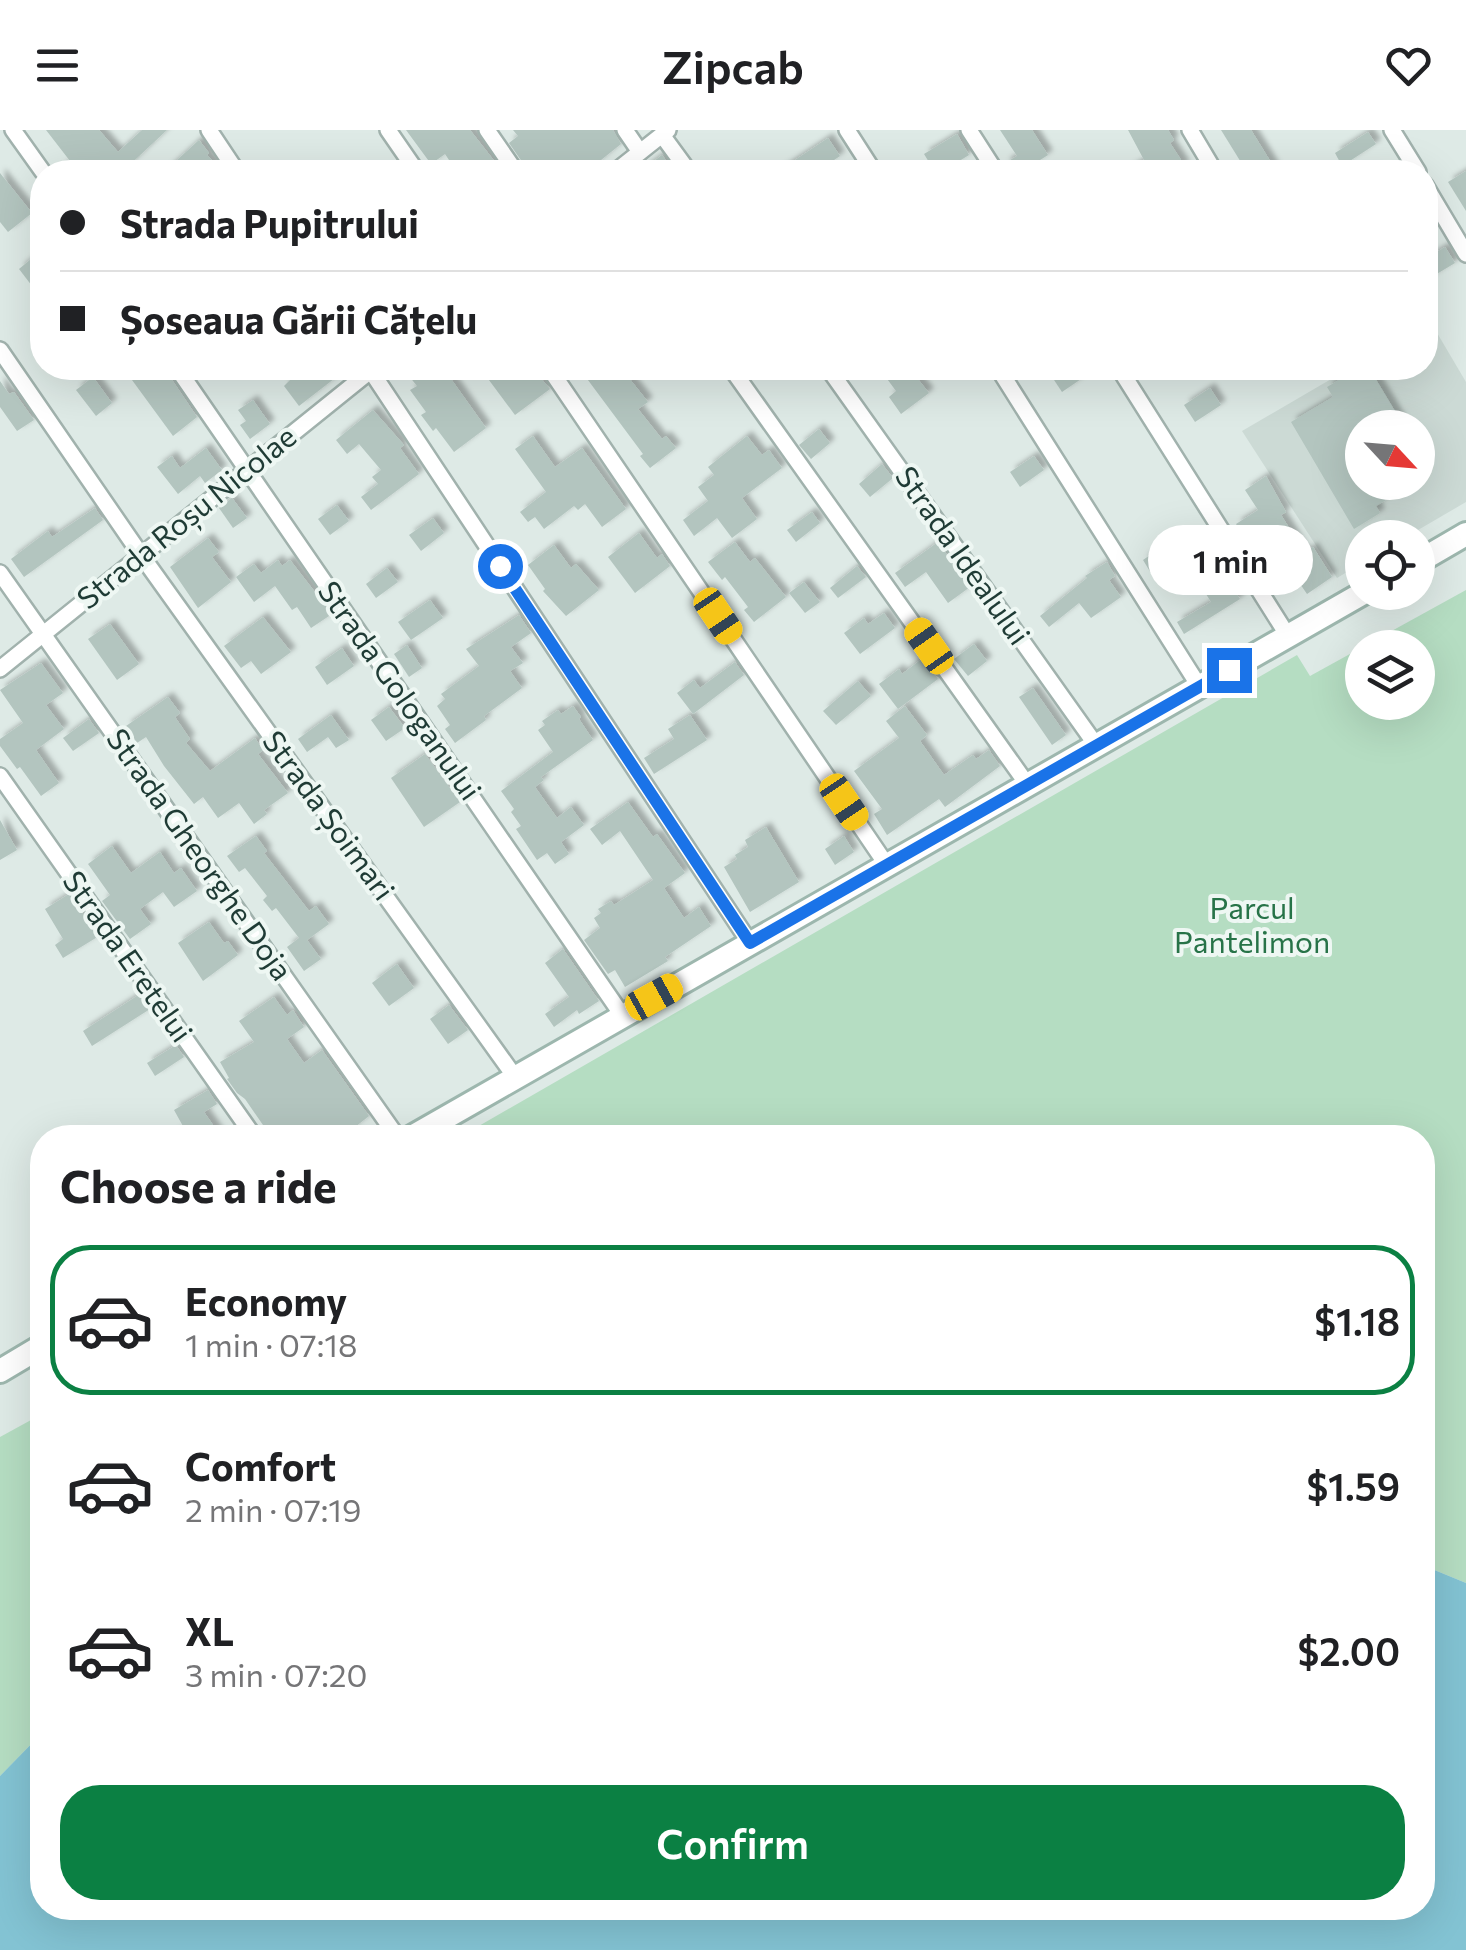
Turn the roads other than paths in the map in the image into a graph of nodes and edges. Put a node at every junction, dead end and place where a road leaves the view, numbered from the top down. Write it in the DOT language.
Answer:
graph roads {
  1 [pos="13,130"];
  2 [pos="209,130"];
  3 [pos="388,130"];
  4 [pos="487,130"];
  5 [pos="626,130"];
  6 [pos="846,130"];
  7 [pos="969,130"];
  8 [pos="1190,130"];
  9 [pos="1392,130"];
  10 [pos="665,132"];
  11 [pos="640,152"];
  12 [pos="34,160"];
  13 [pos="230,160"];
  14 [pos="408,160"];
  15 [pos="508,160"];
  16 [pos="630,160"];
  17 [pos="682,160"];
  18 [pos="866,160"];
  19 [pos="988,160"];
  20 [pos="1208,160"];
  21 [pos="1411,160"];
  22 [pos="1438,207"];
  23 [pos="1466,254"];
  24 [pos="0,350"];
  25 [pos="184,380"];
  26 [pos="356,380"];
  27 [pos="379,380"];
  28 [pos="557,380"];
  29 [pos="740,380"];
  30 [pos="837,380"];
  31 [pos="1006,380"];
  32 [pos="1127,380"];
  33 [pos="247,470"];
  34 [pos="1466,534"];
  35 [pos="1435,552"];
  36 [pos="142,555"];
  37 [pos="0,573"];
  38 [pos="1345,603"];
  39 [pos="43,634"];
  40 [pos="1288,636"];
  41 [pos="0,669"];
  42 [pos="1200,686"];
  43 [pos="1096,745"];
  44 [pos="0,776"];
  45 [pos="1027,784"];
  46 [pos="886,864"];
  47 [pos="750,943"];
  48 [pos="622,1015"];
  49 [pos="515,1077"];
  50 [pos="246,1125"];
  51 [pos="389,1125"];
  52 [pos="432,1125"];
  53 [pos="30,1353"];
  54 [pos="0,1371"];
  1 -- 12 [label="street"];
  2 -- 13 [label="street"];
  3 -- 14 [label="street"];
  4 -- 15 [label="street"];
  5 -- 11 [label="street"];
  6 -- 18 [label="street"];
  7 -- 19 [label="street"];
  8 -- 20 [label="street"];
  9 -- 21 [label="street"];
  10 -- 11 [label="street"];
  10 -- 17 [label="street"];
  11 -- 16 [label="street"];
  22 -- 23 [label="street"];
  24 -- 36 [label="street, Strada Șoimari"];
  25 -- 33 [label="street, Strada Gologanului"];
  26 -- 33 [label="street, Strada Roșu Nicolae"];
  27 -- 47 [label="street"];
  28 -- 46 [label="street"];
  29 -- 45 [label="street"];
  30 -- 43 [label="street, Strada Idealului"];
  31 -- 42 [label="street"];
  32 -- 40 [label="street"];
  33 -- 36 [label="street, Strada Roșu Nicolae"];
  33 -- 48 [label="street, Strada Gologanului"];
  34 -- 35 [label="main road"];
  36 -- 39 [label="street, Strada Roșu Nicolae"];
  36 -- 49 [label="street, Strada Șoimari"];
  37 -- 39 [label="street, Strada Gheorghe Doja"];
  38 -- 40 [label="main road"];
  39 -- 41 [label="street, Strada Roșu Nicolae"];
  39 -- 51 [label="street, Strada Gheorghe Doja"];
  40 -- 42 [label="main road"];
  42 -- 43 [label="main road"];
  43 -- 45 [label="main road"];
  44 -- 50 [label="street, Strada Eretelui"];
  45 -- 46 [label="main road"];
  46 -- 47 [label="main road"];
  47 -- 48 [label="main road"];
  48 -- 49 [label="main road"];
  49 -- 52 [label="main road"];
  53 -- 54 [label="main road"];
}
